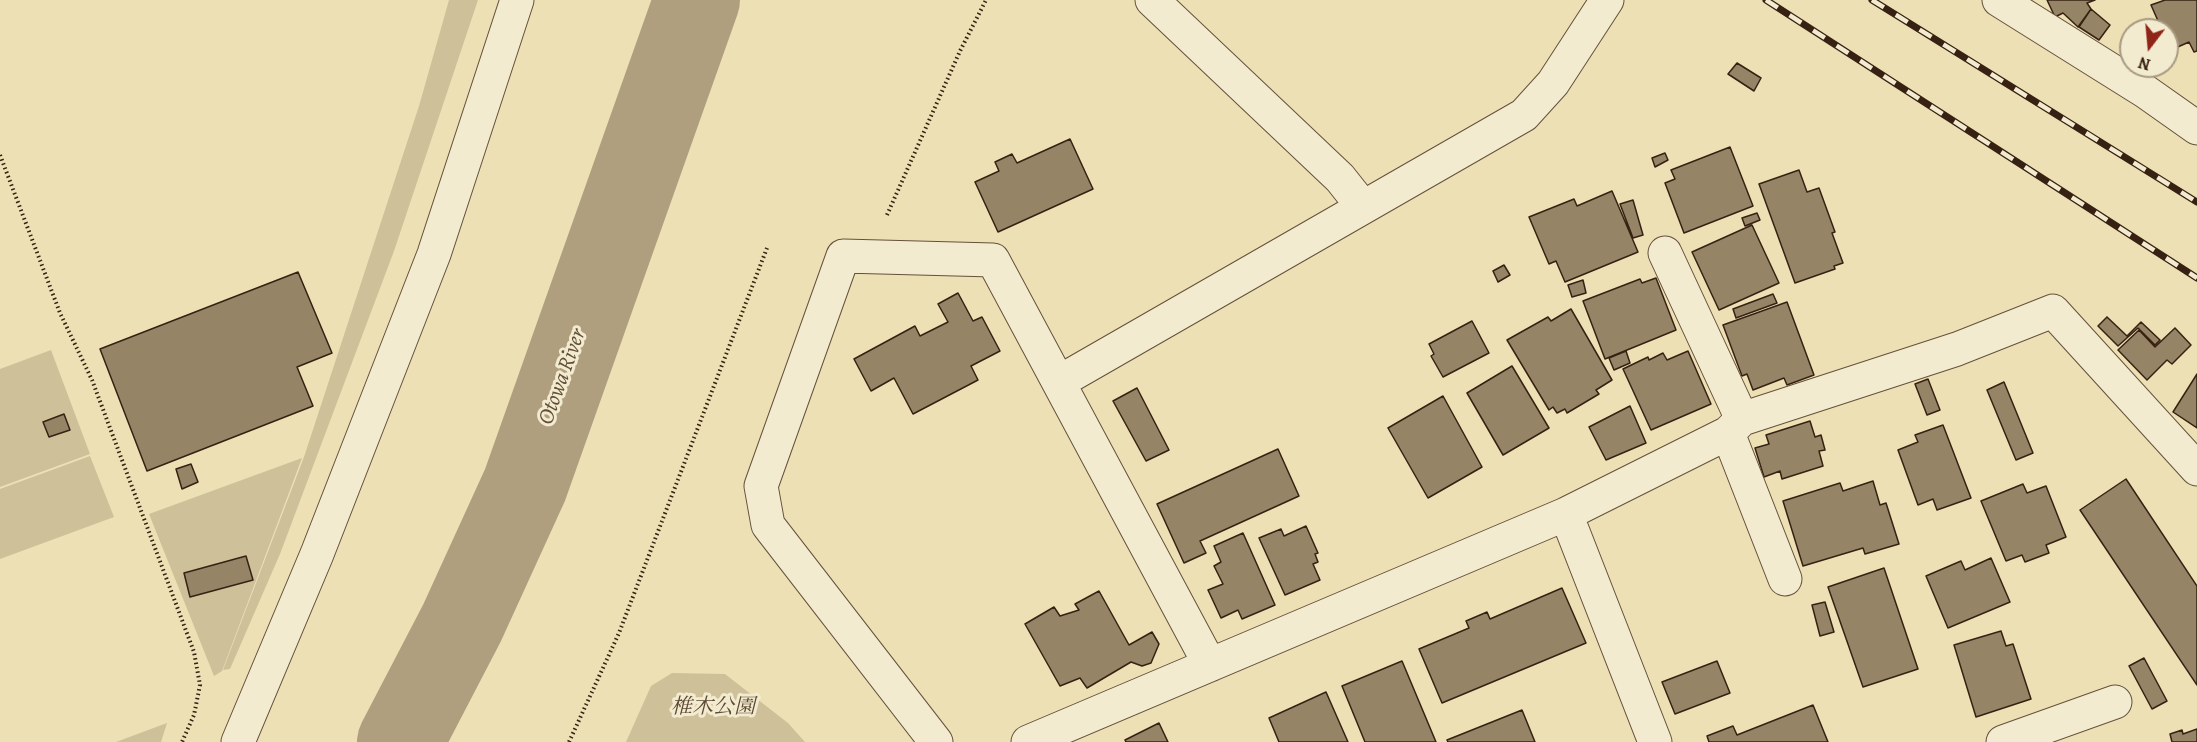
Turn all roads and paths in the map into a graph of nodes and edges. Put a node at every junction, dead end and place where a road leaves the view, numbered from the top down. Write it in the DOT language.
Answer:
graph roads {
  1 [pos="517,0"];
  2 [pos="986,0"];
  3 [pos="1152,0"];
  4 [pos="1606,0"];
  5 [pos="1999,0"];
  6 [pos="2197,128"];
  7 [pos="0,156"];
  8 [pos="1363,207"];
  9 [pos="767,248"];
  10 [pos="1665,253"];
  11 [pos="874,256"];
  12 [pos="1059,382"];
  13 [pos="1735,426"];
  14 [pos="2197,469"];
  15 [pos="1566,514"];
  16 [pos="1785,579"];
  17 [pos="1210,665"];
  18 [pos="2115,702"];
  19 [pos="182,742"];
  20 [pos="238,742"];
  21 [pos="569,742"];
  22 [pos="936,742"];
  23 [pos="1028,742"];
  24 [pos="1655,742"];
  25 [pos="2003,742"];
  1 -- 20 [label="street"];
  2 -- 11 [label="path"];
  3 -- 8 [label="street"];
  4 -- 8 [label="street"];
  5 -- 6 [label="street"];
  7 -- 19 [label="path"];
  8 -- 12 [label="street"];
  9 -- 21 [label="path"];
  10 -- 13 [label="street"];
  11 -- 12 [label="street"];
  11 -- 22 [label="street"];
  12 -- 17 [label="street"];
  13 -- 14 [label="street"];
  13 -- 15 [label="street"];
  13 -- 16 [label="street"];
  15 -- 17 [label="street"];
  15 -- 24 [label="street"];
  17 -- 23 [label="street"];
  18 -- 25 [label="street"];
}
